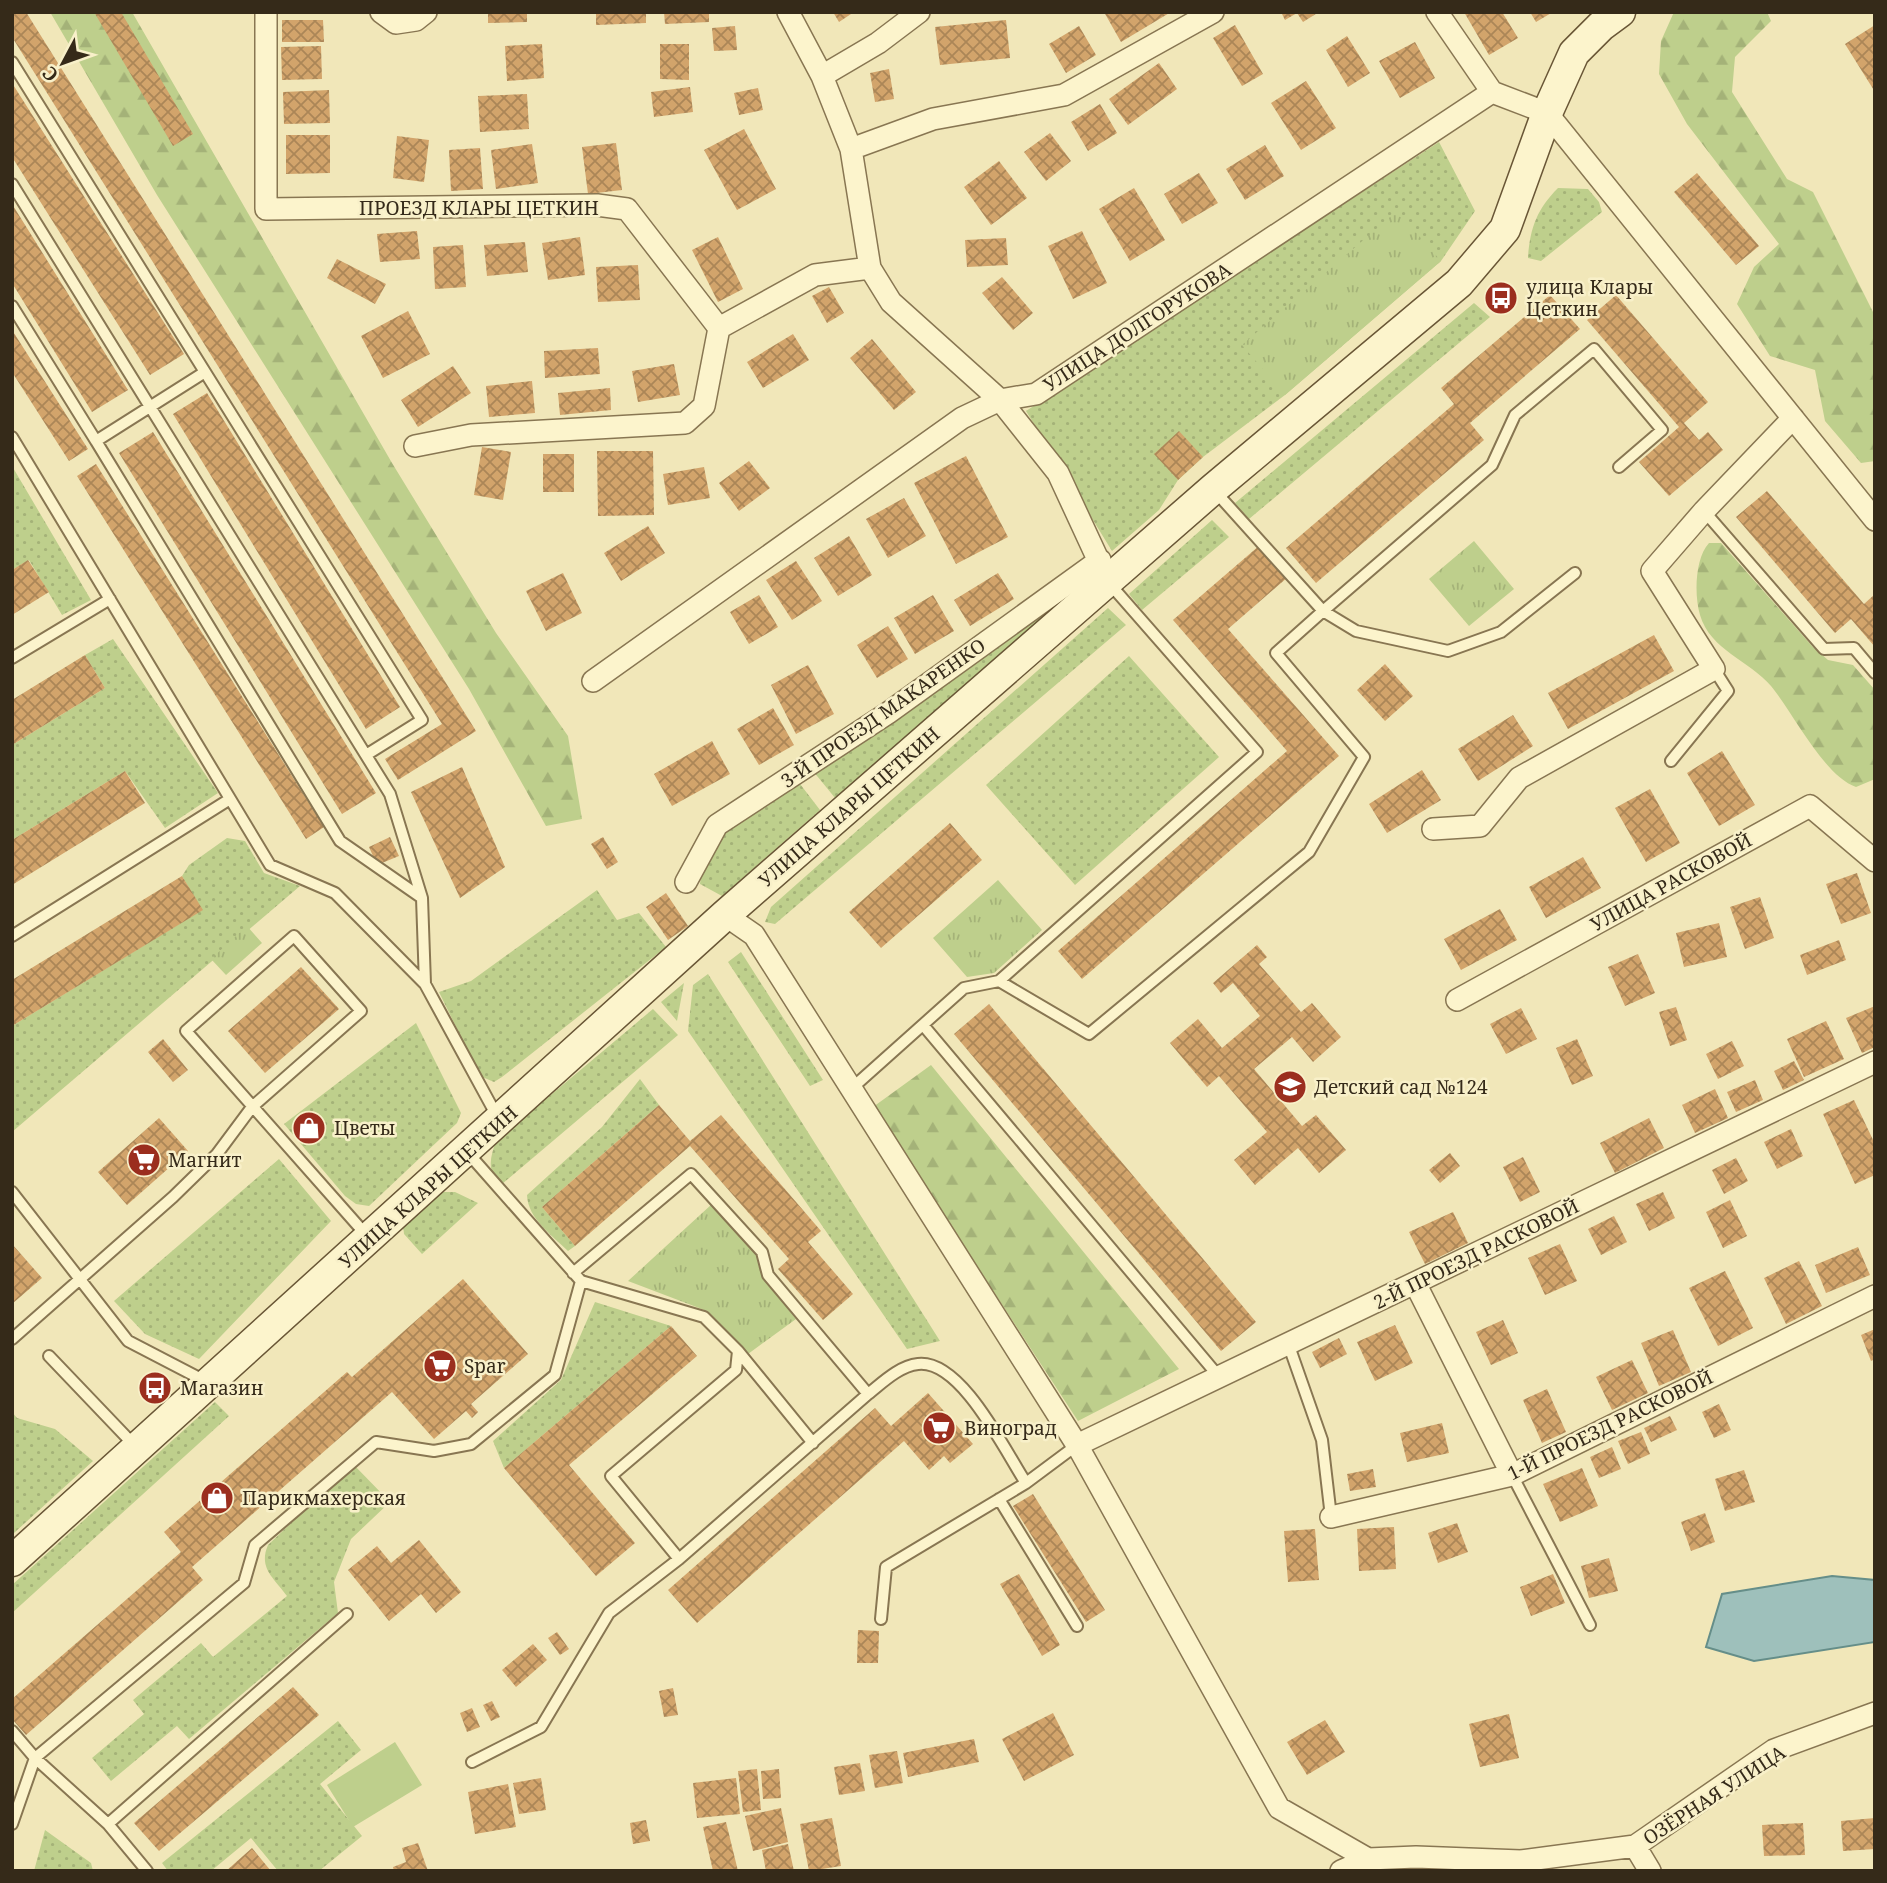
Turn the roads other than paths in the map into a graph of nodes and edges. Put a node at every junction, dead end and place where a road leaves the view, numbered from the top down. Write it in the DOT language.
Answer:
graph roads {
  1 [pos="266,12"];
  2 [pos="381,12"];
  3 [pos="426,12"];
  4 [pos="788,12"];
  5 [pos="919,12"];
  6 [pos="1213,12"];
  7 [pos="1437,12"];
  8 [pos="1620,12"];
  9 [pos="12,62"];
  10 [pos="822,76"];
  11 [pos="1492,92"];
  12 [pos="1548,113"];
  13 [pos="851,149"];
  14 [pos="12,184"];
  15 [pos="870,268"];
  16 [pos="12,306"];
  17 [pos="719,328"];
  18 [pos="205,372"];
  19 [pos="1000,400"];
  20 [pos="150,407"];
  21 [pos="1793,418"];
  22 [pos="12,437"];
  23 [pos="96,441"];
  24 [pos="415,446"];
  25 [pos="1619,467"];
  26 [pos="1213,489"];
  27 [pos="1704,511"];
  28 [pos="1875,520"];
  29 [pos="1104,570"];
  30 [pos="1575,573"];
  31 [pos="110,599"];
  32 [pos="1323,611"];
  33 [pos="12,658"];
  34 [pos="1714,669"];
  35 [pos="1875,673"];
  36 [pos="593,681"];
  37 [pos="366,755"];
  38 [pos="1671,761"];
  39 [pos="230,799"];
  40 [pos="1433,829"];
  41 [pos="1875,861"];
  42 [pos="686,882"];
  43 [pos="422,898"];
  44 [pos="725,915"];
  45 [pos="12,936"];
  46 [pos="999,981"];
  47 [pos="425,984"];
  48 [pos="1457,1000"];
  49 [pos="923,1025"];
  50 [pos="1875,1062"];
  51 [pos="851,1090"];
  52 [pos="252,1107"];
  53 [pos="500,1121"];
  54 [pos="466,1150"];
  55 [pos="12,1192"];
  56 [pos="370,1240"];
  57 [pos="577,1277"];
  58 [pos="80,1280"];
  59 [pos="1415,1283"];
  60 [pos="1875,1296"];
  61 [pos="12,1339"];
  62 [pos="1289,1346"];
  63 [pos="738,1350"];
  64 [pos="49,1356"];
  65 [pos="1220,1378"];
  66 [pos="211,1384"];
  67 [pos="867,1394"];
  68 [pos="813,1443"];
  69 [pos="1076,1445"];
  70 [pos="139,1450"];
  71 [pos="1512,1475"];
  72 [pos="1026,1483"];
  73 [pos="999,1499"];
  74 [pos="1331,1517"];
  75 [pos="679,1559"];
  76 [pos="12,1561"];
  77 [pos="347,1614"];
  78 [pos="881,1619"];
  79 [pos="1590,1625"];
  80 [pos="1077,1626"];
  81 [pos="1875,1713"];
  82 [pos="12,1731"];
  83 [pos="35,1758"];
  84 [pos="472,1762"];
  85 [pos="12,1824"];
  86 [pos="108,1824"];
  87 [pos="1635,1846"];
  88 [pos="1368,1859"];
  89 [pos="1522,1866"];
  90 [pos="148,1871"];
  91 [pos="1341,1871"];
  92 [pos="1650,1871"];
  1 -- 17 [label="street, ПРОЕЗД КЛАРЫ ЦЕТКИН"];
  2 -- 3 [label="street"];
  4 -- 10 [label="street"];
  5 -- 10 [label="street"];
  6 -- 13 [label="street"];
  7 -- 11 [label="street"];
  8 -- 12 [label="main road, УЛИЦА КЛАРЫ ЦЕТКИН"];
  9 -- 18 [label="lane"];
  10 -- 13 [label="street"];
  11 -- 12 [label="street"];
  11 -- 19 [label="street, УЛИЦА ДОЛГОРУКОВА"];
  12 -- 21 [label="street"];
  12 -- 26 [label="main road, УЛИЦА КЛАРЫ ЦЕТКИН"];
  13 -- 15 [label="street"];
  14 -- 20 [label="lane"];
  15 -- 17 [label="street"];
  15 -- 19 [label="street"];
  16 -- 23 [label="lane"];
  17 -- 24 [label="street"];
  18 -- 20 [label="lane"];
  18 -- 37 [label="lane"];
  19 -- 29 [label="street"];
  19 -- 36 [label="street, УЛИЦА ДОЛГОРУКОВА"];
  20 -- 23 [label="lane"];
  20 -- 37 [label="lane"];
  21 -- 27 [label="street"];
  21 -- 28 [label="street"];
  22 -- 31 [label="lane"];
  23 -- 43 [label="lane"];
  25 -- 32 [label="lane"];
  26 -- 29 [label="main road, УЛИЦА КЛАРЫ ЦЕТКИН"];
  26 -- 32 [label="lane"];
  27 -- 34 [label="street"];
  27 -- 35 [label="lane"];
  29 -- 42 [label="street, 3-Й ПРОЕЗД МАКАРЕНКО"];
  29 -- 44 [label="main road, УЛИЦА КЛАРЫ ЦЕТКИН"];
  29 -- 46 [label="lane"];
  30 -- 32 [label="lane"];
  31 -- 33 [label="lane"];
  31 -- 39 [label="lane"];
  32 -- 46 [label="lane"];
  34 -- 38 [label="lane"];
  34 -- 40 [label="street"];
  37 -- 43 [label="lane"];
  39 -- 45 [label="lane"];
  39 -- 47 [label="lane"];
  41 -- 48 [label="street, УЛИЦА РАСКОВОЙ"];
  43 -- 47 [label="lane"];
  44 -- 51 [label="street"];
  44 -- 53 [label="main road, УЛИЦА КЛАРЫ ЦЕТКИН"];
  46 -- 49 [label="lane"];
  47 -- 53 [label="lane"];
  49 -- 51 [label="lane"];
  49 -- 65 [label="lane"];
  50 -- 59 [label="street, 2-Й ПРОЕЗД РАСКОВОЙ"];
  51 -- 69 [label="street"];
  52 -- 52 [label="lane"];
  52 -- 56 [label="lane"];
  52 -- 58 [label="lane"];
  53 -- 54 [label="main road, УЛИЦА КЛАРЫ ЦЕТКИН"];
  54 -- 56 [label="main road, УЛИЦА КЛАРЫ ЦЕТКИН"];
  54 -- 57 [label="lane"];
  55 -- 58 [label="lane"];
  56 -- 66 [label="main road, УЛИЦА КЛАРЫ ЦЕТКИН"];
  57 -- 63 [label="lane"];
  57 -- 67 [label="lane"];
  57 -- 83 [label="lane"];
  58 -- 61 [label="lane"];
  58 -- 66 [label="lane"];
  59 -- 62 [label="street, 2-Й ПРОЕЗД РАСКОВОЙ"];
  59 -- 71 [label="street"];
  60 -- 71 [label="street, 1-Й ПРОЕЗД РАСКОВОЙ"];
  62 -- 65 [label="street, 2-Й ПРОЕЗД РАСКОВОЙ"];
  62 -- 74 [label="lane"];
  63 -- 68 [label="lane"];
  63 -- 75 [label="lane"];
  64 -- 70 [label="lane"];
  65 -- 69 [label="street, 2-Й ПРОЕЗД РАСКОВОЙ"];
  66 -- 70 [label="main road, УЛИЦА КЛАРЫ ЦЕТКИН"];
  67 -- 68 [label="lane"];
  67 -- 72 [label="lane"];
  68 -- 75 [label="lane"];
  69 -- 72 [label="lane"];
  69 -- 88 [label="street"];
  70 -- 76 [label="main road, УЛИЦА КЛАРЫ ЦЕТКИН"];
  71 -- 74 [label="street, 1-Й ПРОЕЗД РАСКОВОЙ"];
  71 -- 79 [label="lane"];
  72 -- 73 [label="lane"];
  73 -- 78 [label="lane"];
  73 -- 80 [label="lane"];
  75 -- 84 [label="lane"];
  77 -- 86 [label="lane"];
  81 -- 87 [label="street, ОЗЁРНАЯ УЛИЦА"];
  82 -- 83 [label="lane"];
  83 -- 85 [label="lane"];
  83 -- 86 [label="lane"];
  86 -- 90 [label="lane"];
  87 -- 89 [label="street, ОЗЁРНАЯ УЛИЦА"];
  87 -- 92 [label="street"];
  88 -- 89 [label="street, ОЗЁРНАЯ УЛИЦА"];
  88 -- 91 [label="street, ОЗЁРНАЯ УЛИЦА"];
}
